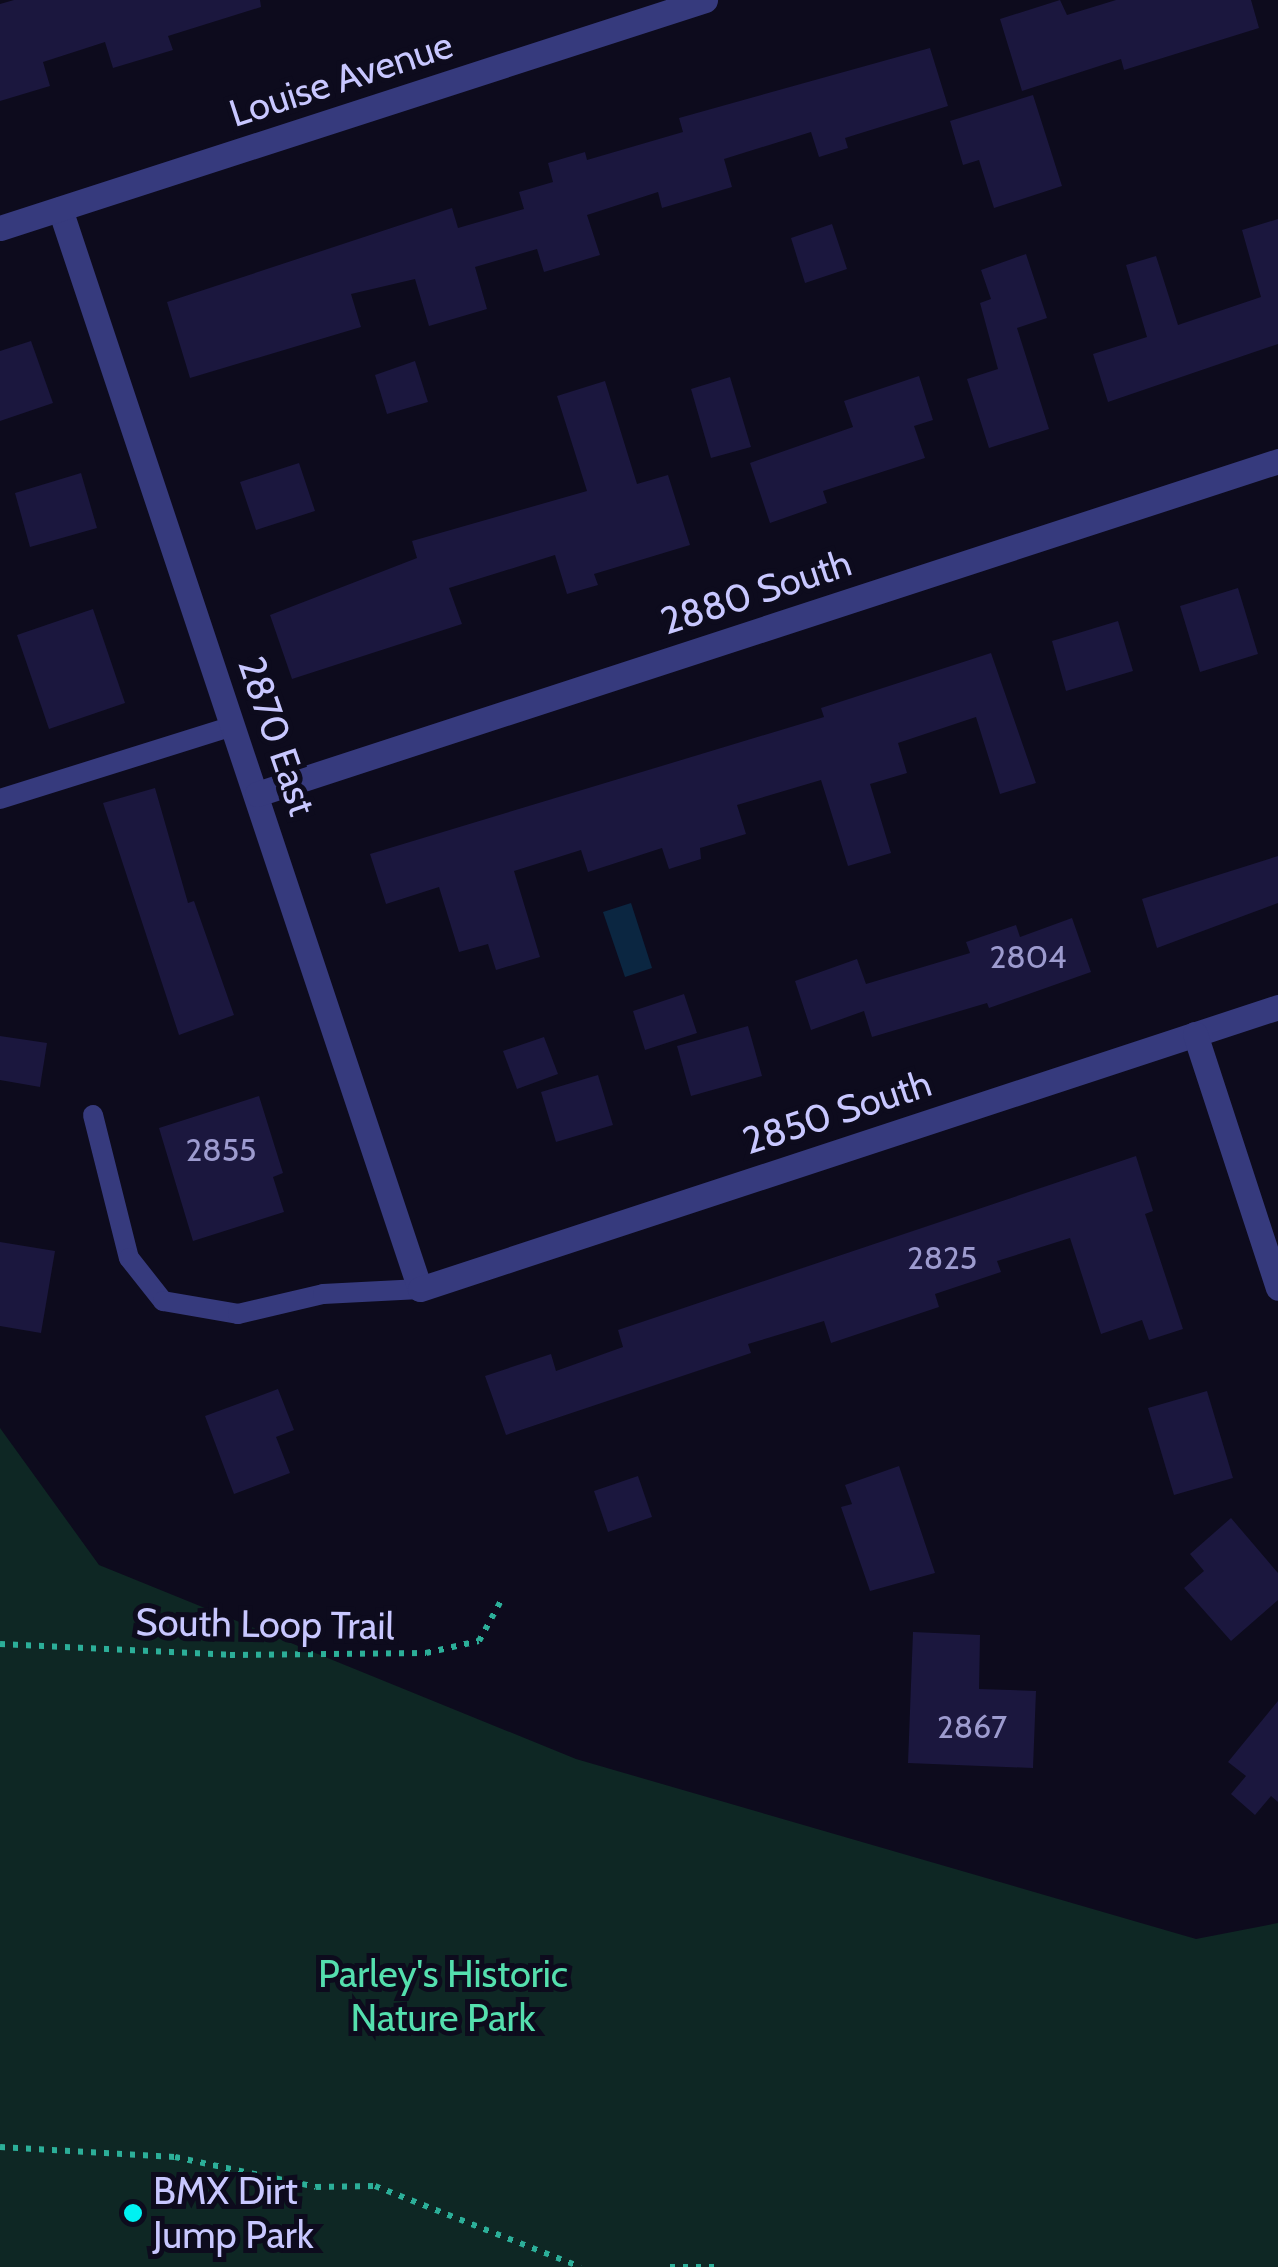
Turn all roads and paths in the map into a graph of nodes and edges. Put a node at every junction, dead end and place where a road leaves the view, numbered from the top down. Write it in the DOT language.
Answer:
graph roads {
  1 [pos="704,0"];
  2 [pos="60,209"];
  3 [pos="0,228"];
  4 [pos="1278,461"];
  5 [pos="233,726"];
  6 [pos="256,794"];
  7 [pos="0,798"];
  8 [pos="1278,1007"];
  9 [pos="1195,1034"];
  10 [pos="93,1116"];
  11 [pos="1278,1288"];
  12 [pos="420,1289"];
  13 [pos="504,1597"];
  14 [pos="0,1644"];
  15 [pos="0,2147"];
  16 [pos="581,2267"];
  17 [pos="670,2267"];
  18 [pos="716,2267"];
  1 -- 2 [label="street, Louise Avenue"];
  2 -- 3 [label="street, Louise Avenue"];
  2 -- 5 [label="street, 2870 East"];
  4 -- 6 [label="street, 2880 South"];
  5 -- 6 [label="street, 2870 East"];
  5 -- 7 [label="lane"];
  6 -- 12 [label="street, 2870 East"];
  8 -- 9 [label="street, 2850 South"];
  9 -- 11 [label="street"];
  9 -- 12 [label="street, 2850 South"];
  10 -- 12 [label="lane"];
  13 -- 14 [label="path, South Loop Trail"];
  15 -- 16 [label="path"];
  17 -- 18 [label="path"];
}
